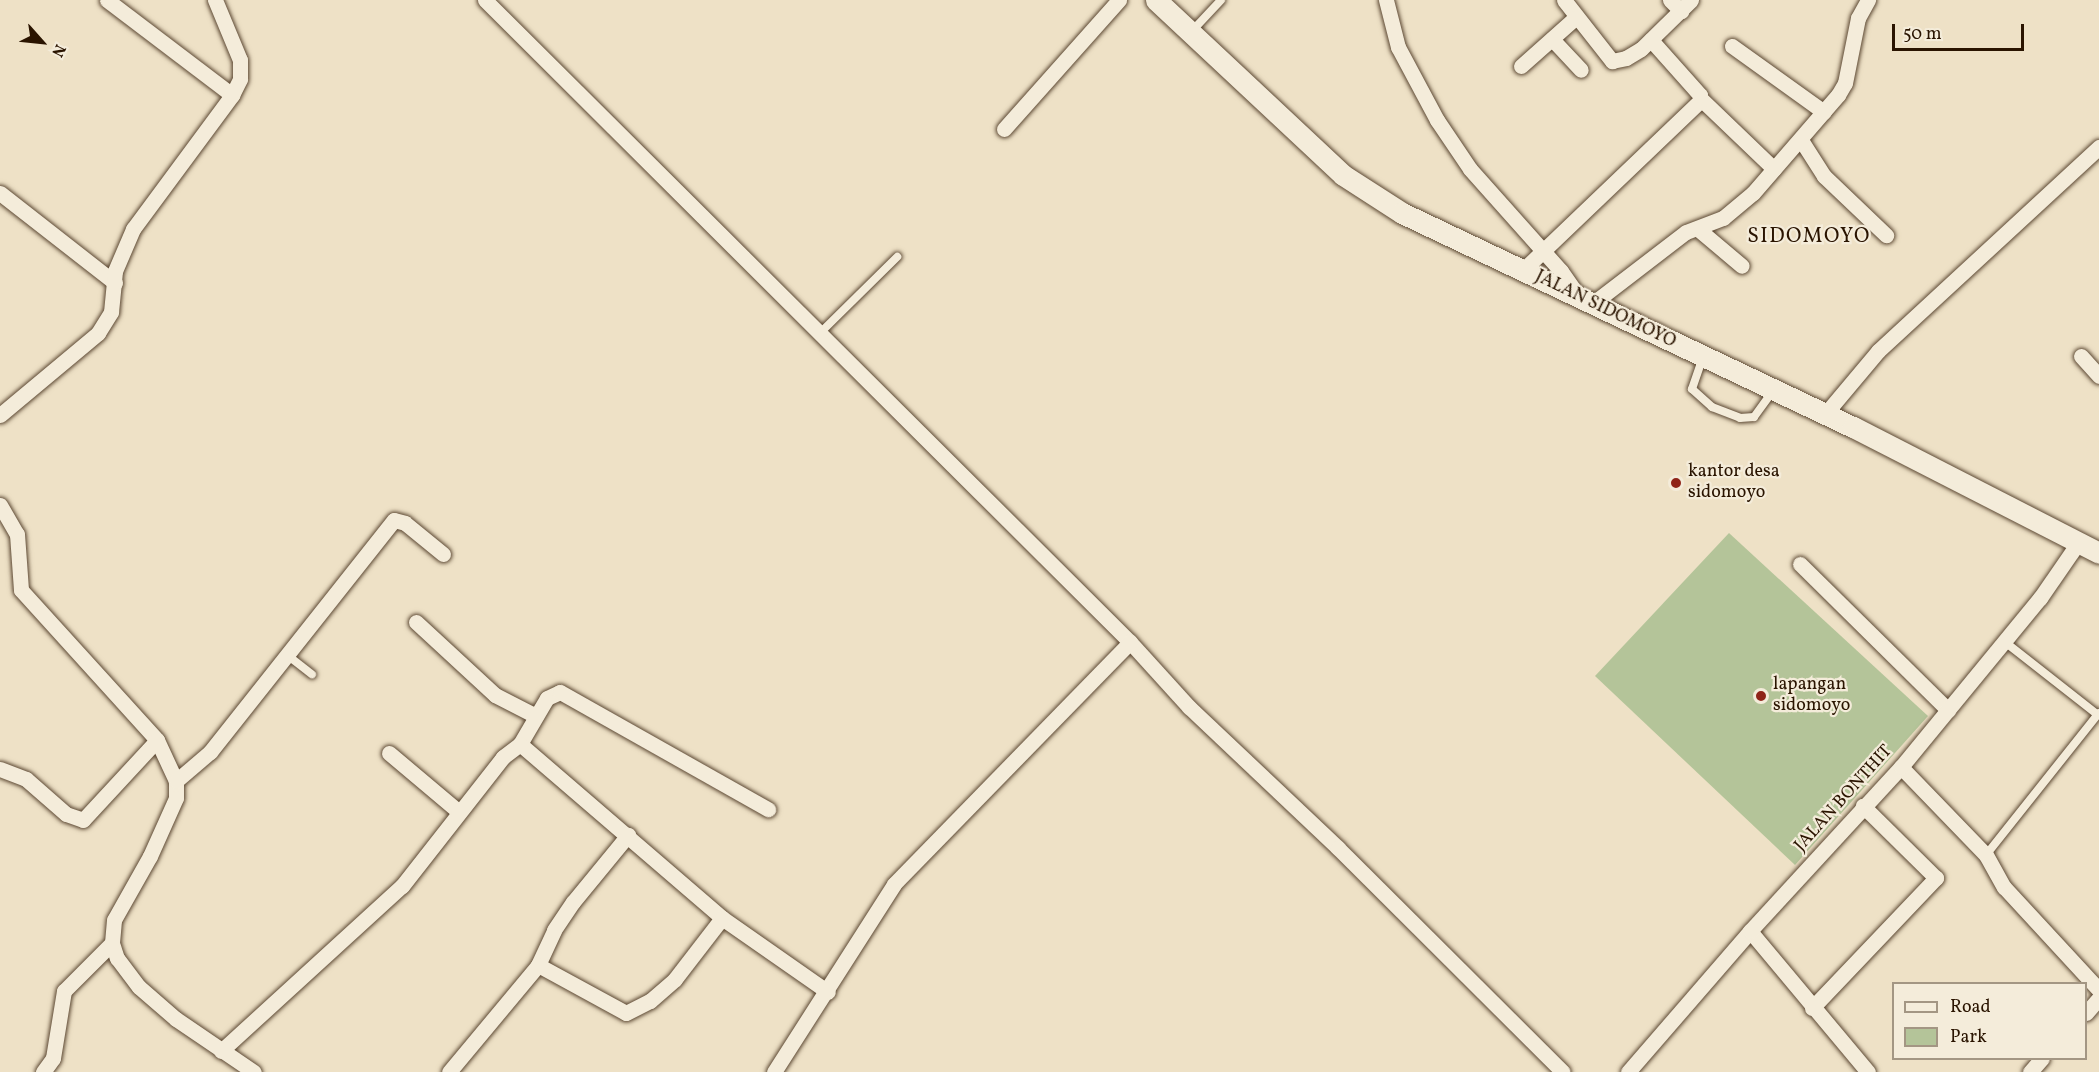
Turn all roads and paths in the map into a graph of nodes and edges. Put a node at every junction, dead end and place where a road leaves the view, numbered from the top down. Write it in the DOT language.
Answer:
graph roads {
  1 [pos="107,0"];
  2 [pos="214,0"];
  3 [pos="485,0"];
  4 [pos="1119,0"];
  5 [pos="1156,0"];
  6 [pos="1221,0"];
  7 [pos="1386,0"];
  8 [pos="1564,0"];
  9 [pos="1868,0"];
  10 [pos="1681,4"];
  11 [pos="1575,18"];
  12 [pos="1190,33"];
  13 [pos="1552,39"];
  14 [pos="1651,40"];
  15 [pos="1732,46"];
  16 [pos="1521,66"];
  17 [pos="1581,70"];
  18 [pos="232,95"];
  19 [pos="1701,99"];
  20 [pos="1824,112"];
  21 [pos="1004,129"];
  22 [pos="1801,140"];
  23 [pos="2099,147"];
  24 [pos="1774,169"];
  25 [pos="0,193"];
  26 [pos="1698,229"];
  27 [pos="1886,235"];
  28 [pos="1541,249"];
  29 [pos="897,257"];
  30 [pos="1742,266"];
  31 [pos="1522,270"];
  32 [pos="115,283"];
  33 [pos="1585,300"];
  34 [pos="819,334"];
  35 [pos="2082,356"];
  36 [pos="1703,357"];
  37 [pos="2099,376"];
  38 [pos="1774,390"];
  39 [pos="1,411"];
  40 [pos="1826,413"];
  41 [pos="0,506"];
  42 [pos="2078,543"];
  43 [pos="2099,552"];
  44 [pos="443,554"];
  45 [pos="1800,564"];
  46 [pos="416,622"];
  47 [pos="1130,642"];
  48 [pos="2005,642"];
  49 [pos="286,654"];
  50 [pos="312,674"];
  51 [pos="1948,710"];
  52 [pos="2098,714"];
  53 [pos="536,716"];
  54 [pos="157,740"];
  55 [pos="520,744"];
  56 [pos="389,753"];
  57 [pos="1901,767"];
  58 [pos="0,769"];
  59 [pos="176,781"];
  60 [pos="1863,806"];
  61 [pos="768,809"];
  62 [pos="459,812"];
  63 [pos="628,835"];
  64 [pos="1986,855"];
  65 [pos="722,918"];
  66 [pos="1750,931"];
  67 [pos="112,944"];
  68 [pos="538,965"];
  69 [pos="2099,990"];
  70 [pos="828,992"];
  71 [pos="2099,998"];
  72 [pos="1812,1008"];
  73 [pos="2087,1011"];
  74 [pos="221,1051"];
  75 [pos="2041,1060"];
  76 [pos="43,1072"];
  77 [pos="254,1072"];
  78 [pos="449,1072"];
  79 [pos="774,1072"];
  80 [pos="1563,1072"];
  81 [pos="1628,1072"];
  82 [pos="1868,1072"];
  83 [pos="2030,1072"];
  1 -- 18 [label="street"];
  2 -- 18 [label="street"];
  3 -- 34 [label="street"];
  4 -- 21 [label="street"];
  5 -- 12 [label="main road, JALAN SIDOMOYO"];
  6 -- 12 [label="lane"];
  7 -- 28 [label="street"];
  8 -- 11 [label="street"];
  9 -- 20 [label="street"];
  10 -- 14 [label="street"];
  11 -- 13 [label="street"];
  11 -- 14 [label="street"];
  12 -- 31 [label="main road, JALAN SIDOMOYO"];
  13 -- 16 [label="street"];
  13 -- 17 [label="street"];
  14 -- 19 [label="street"];
  15 -- 20 [label="street"];
  18 -- 32 [label="street"];
  19 -- 24 [label="street"];
  19 -- 28 [label="street"];
  20 -- 22 [label="street"];
  22 -- 24 [label="street"];
  22 -- 27 [label="street"];
  23 -- 40 [label="street"];
  24 -- 26 [label="street"];
  25 -- 32 [label="street"];
  26 -- 30 [label="street"];
  26 -- 33 [label="street"];
  28 -- 31 [label="street"];
  28 -- 33 [label="street"];
  29 -- 34 [label="lane"];
  31 -- 33 [label="main road, JALAN SIDOMOYO"];
  32 -- 39 [label="street"];
  33 -- 36 [label="main road, JALAN SIDOMOYO"];
  34 -- 47 [label="street"];
  35 -- 37 [label="street"];
  36 -- 38 [label="main road, JALAN SIDOMOYO"];
  36 -- 38 [label="lane"];
  38 -- 40 [label="main road, JALAN SIDOMOYO"];
  40 -- 42 [label="main road, JALAN SIDOMOYO"];
  41 -- 54 [label="street"];
  42 -- 43 [label="main road, JALAN SIDOMOYO"];
  42 -- 48 [label="street, JALAN BONTHIT"];
  44 -- 49 [label="street"];
  45 -- 51 [label="street"];
  46 -- 53 [label="street"];
  47 -- 70 [label="street"];
  47 -- 80 [label="street"];
  48 -- 51 [label="street, JALAN BONTHIT"];
  48 -- 52 [label="lane"];
  49 -- 50 [label="lane"];
  49 -- 59 [label="street"];
  51 -- 57 [label="street, JALAN BONTHIT"];
  52 -- 64 [label="lane"];
  53 -- 55 [label="street"];
  53 -- 61 [label="street"];
  54 -- 58 [label="street"];
  54 -- 59 [label="street"];
  55 -- 62 [label="street"];
  55 -- 63 [label="street"];
  56 -- 62 [label="street"];
  57 -- 60 [label="street, JALAN BONTHIT"];
  57 -- 64 [label="street"];
  59 -- 67 [label="street"];
  60 -- 66 [label="street, JALAN BONTHIT"];
  60 -- 72 [label="street"];
  62 -- 74 [label="street"];
  63 -- 65 [label="street"];
  63 -- 68 [label="street"];
  64 -- 69 [label="street"];
  65 -- 68 [label="street"];
  65 -- 70 [label="street"];
  66 -- 72 [label="street"];
  66 -- 81 [label="street, JALAN BONTHIT"];
  67 -- 74 [label="street"];
  67 -- 76 [label="street"];
  68 -- 78 [label="street"];
  70 -- 79 [label="street"];
  71 -- 73 [label="street"];
  72 -- 82 [label="street"];
  74 -- 77 [label="street"];
  75 -- 83 [label="street"];
}
